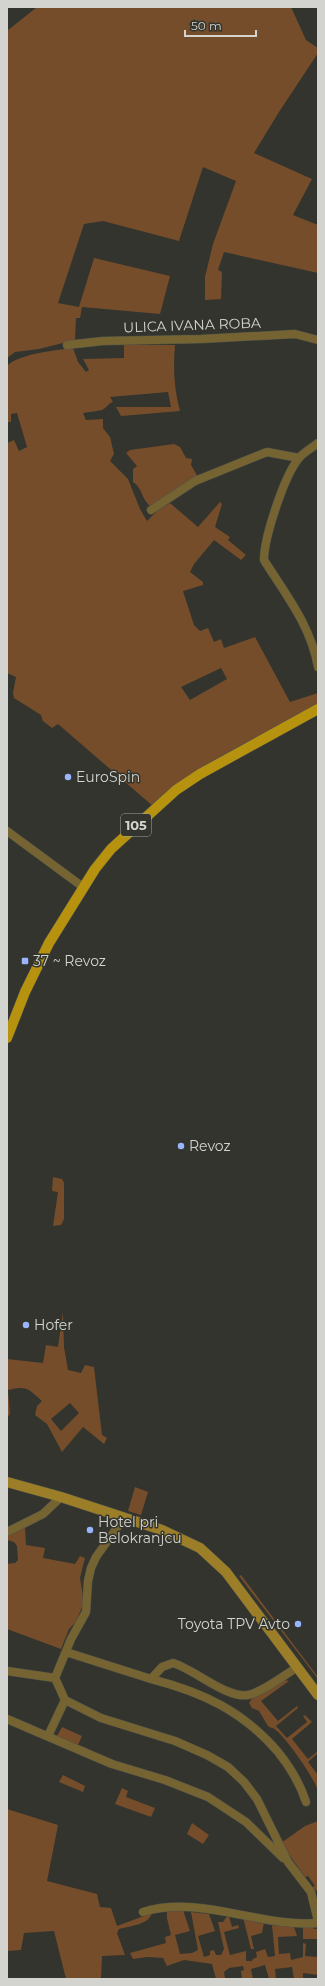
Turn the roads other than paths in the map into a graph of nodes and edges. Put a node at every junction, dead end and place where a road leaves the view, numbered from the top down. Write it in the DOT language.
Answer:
graph roads {
  1 [pos="318,340"];
  2 [pos="67,345"];
  3 [pos="318,443"];
  4 [pos="300,458"];
  5 [pos="151,510"];
  6 [pos="317,657"];
  7 [pos="318,667"];
  8 [pos="318,709"];
  9 [pos="7,831"];
  10 [pos="83,887"];
  11 [pos="7,1038"];
  12 [pos="7,1482"];
  13 [pos="60,1497"];
  14 [pos="124,1518"];
  15 [pos="7,1532"];
  16 [pos="66,1652"];
  17 [pos="296,1668"];
  18 [pos="7,1672"];
  19 [pos="55,1678"];
  20 [pos="151,1679"];
  21 [pos="318,1695"];
  22 [pos="65,1700"];
  23 [pos="7,1719"];
  24 [pos="48,1736"];
  25 [pos="306,1802"];
  26 [pos="288,1862"];
  27 [pos="143,1912"];
  28 [pos="318,1922"];
  1 -- 2 [label="street, ULICA IVANA ROBA"];
  3 -- 4 [label="street"];
  4 -- 5 [label="street"];
  4 -- 6 [label="street"];
  6 -- 7 [label="street"];
  8 -- 10 [label="main road, 105"];
  9 -- 10 [label="street"];
  10 -- 11 [label="main road, 105"];
  12 -- 13 [label="main road"];
  13 -- 14 [label="main road"];
  13 -- 15 [label="street"];
  14 -- 16 [label="street"];
  14 -- 17 [label="main road"];
  16 -- 19 [label="street"];
  16 -- 20 [label="street"];
  17 -- 20 [label="street"];
  17 -- 21 [label="main road"];
  18 -- 19 [label="street"];
  19 -- 22 [label="street"];
  20 -- 25 [label="street"];
  22 -- 24 [label="street"];
  22 -- 26 [label="street"];
  23 -- 24 [label="street"];
  24 -- 26 [label="street"];
  26 -- 28 [label="street"];
  27 -- 28 [label="street"];
}
